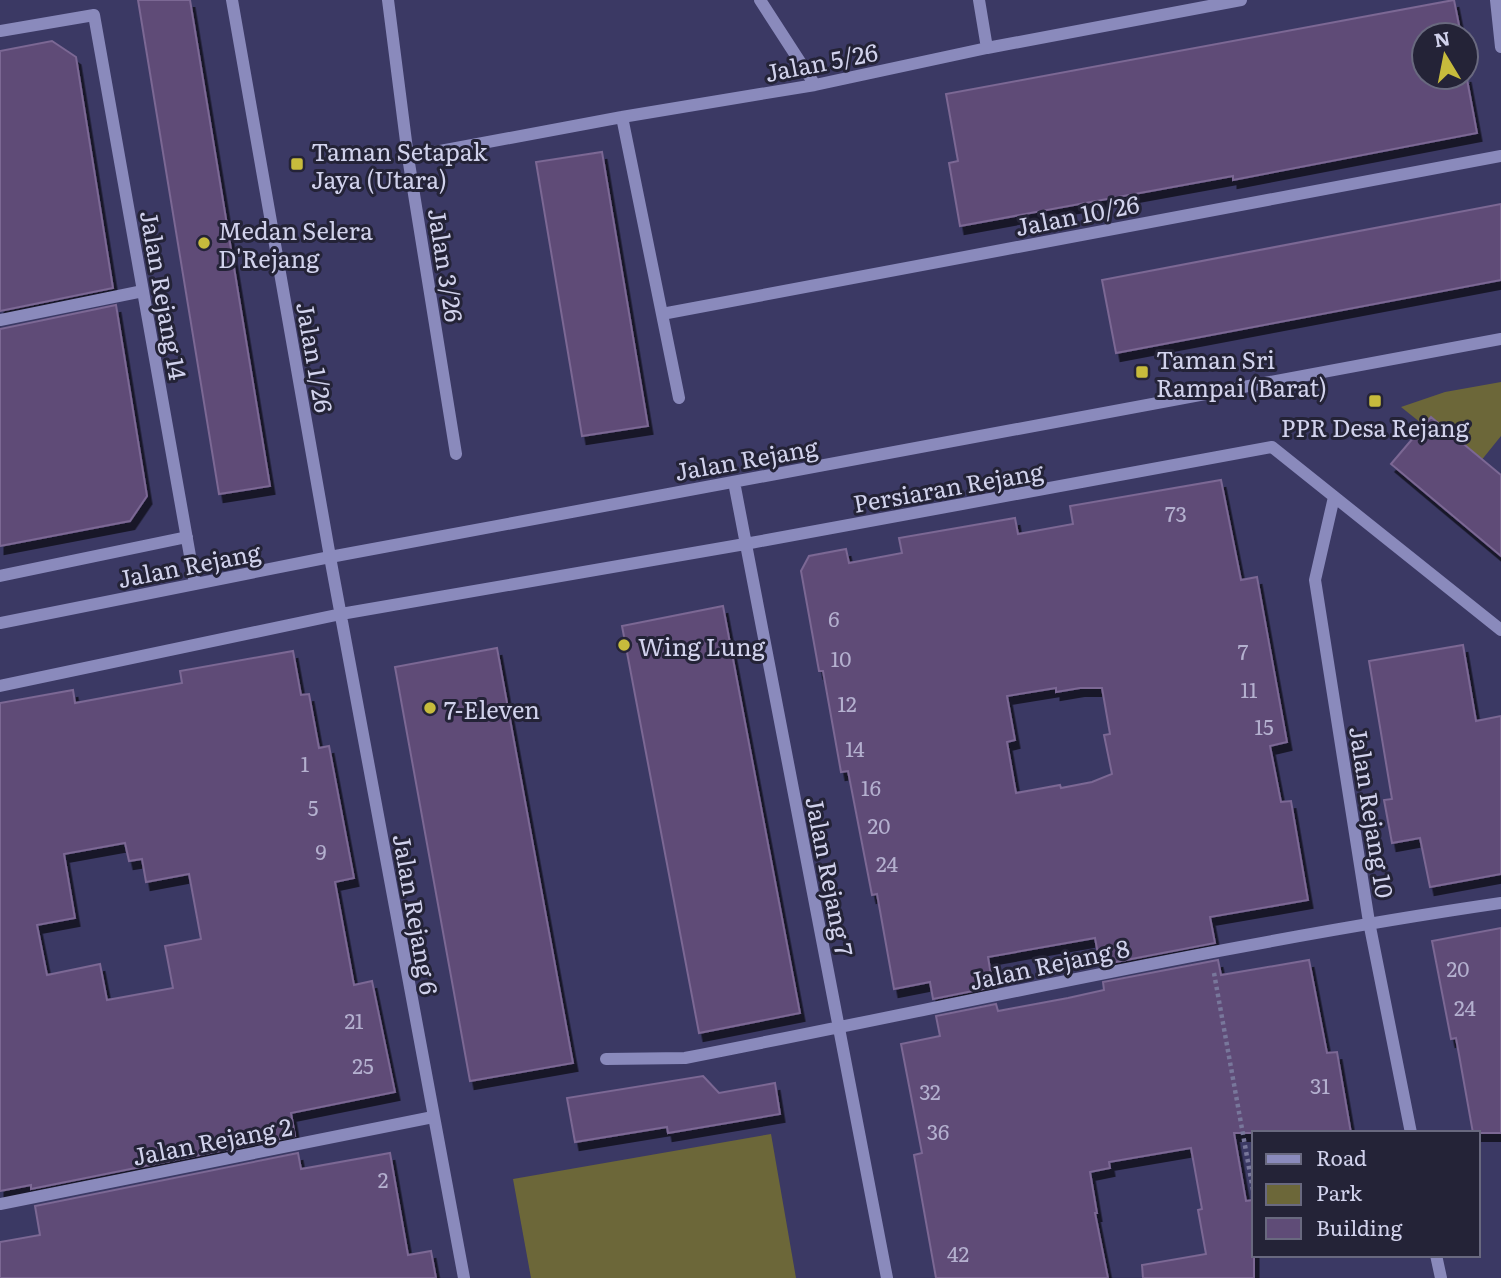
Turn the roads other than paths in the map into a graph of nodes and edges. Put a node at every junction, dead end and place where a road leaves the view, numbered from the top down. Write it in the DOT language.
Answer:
graph roads {
  1 [pos="232,0"];
  2 [pos="388,0"];
  3 [pos="760,0"];
  4 [pos="979,0"];
  5 [pos="1241,0"];
  6 [pos="1496,0"];
  7 [pos="1185,5"];
  8 [pos="0,31"];
  9 [pos="1501,47"];
  10 [pos="987,48"];
  11 [pos="815,85"];
  12 [pos="622,117"];
  13 [pos="1501,156"];
  14 [pos="408,157"];
  15 [pos="143,291"];
  16 [pos="662,314"];
  17 [pos="0,320"];
  18 [pos="1501,339"];
  19 [pos="679,398"];
  20 [pos="456,454"];
  21 [pos="734,482"];
  22 [pos="1334,496"];
  23 [pos="187,537"];
  24 [pos="745,544"];
  25 [pos="330,557"];
  26 [pos="0,576"];
  27 [pos="195,584"];
  28 [pos="341,614"];
  29 [pos="0,623"];
  30 [pos="1501,630"];
  31 [pos="0,686"];
  32 [pos="1501,902"];
  33 [pos="1368,922"];
  34 [pos="839,1028"];
  35 [pos="606,1059"];
  36 [pos="433,1117"];
  37 [pos="1411,1131"];
  38 [pos="0,1204"];
  39 [pos="1436,1257"];
  40 [pos="464,1278"];
  41 [pos="887,1278"];
  42 [pos="1441,1278"];
  1 -- 25 [label="street, Jalan 1/26"];
  2 -- 14 [label="street, Jalan 3/26"];
  3 -- 11 [label="street"];
  4 -- 10 [label="street"];
  5 -- 7 [label="street, Jalan 5/26"];
  6 -- 9 [label="street"];
  7 -- 10 [label="street, Jalan 5/26"];
  8 -- 15 [label="street, Jalan Rejang 14"];
  10 -- 11 [label="street, Jalan 5/26"];
  11 -- 12 [label="street, Jalan 5/26"];
  12 -- 14 [label="street, Jalan 5/26"];
  12 -- 16 [label="street"];
  13 -- 16 [label="street, Jalan 10/26"];
  14 -- 20 [label="street, Jalan 3/26"];
  15 -- 17 [label="street"];
  15 -- 23 [label="street, Jalan Rejang 14"];
  16 -- 19 [label="street"];
  18 -- 21 [label="street, Jalan Rejang"];
  21 -- 24 [label="street, Jalan Rejang 7"];
  21 -- 25 [label="street, Jalan Rejang"];
  22 -- 24 [label="street, Persiaran Rejang"];
  22 -- 30 [label="street, Persiaran Rejang"];
  22 -- 33 [label="street, Jalan Rejang 10"];
  23 -- 26 [label="street"];
  23 -- 27 [label="street, Jalan Rejang 14"];
  24 -- 28 [label="street, Persiaran Rejang"];
  24 -- 34 [label="street, Jalan Rejang 7"];
  25 -- 27 [label="street, Jalan Rejang"];
  25 -- 28 [label="street, Jalan Rejang 6"];
  27 -- 29 [label="street, Jalan Rejang"];
  28 -- 31 [label="street, Persiaran Rejang"];
  28 -- 36 [label="street, Jalan Rejang 6"];
  32 -- 33 [label="street, Jalan Rejang 8"];
  33 -- 34 [label="street, Jalan Rejang 8"];
  33 -- 37 [label="street, Jalan Rejang 10"];
  34 -- 35 [label="street, Jalan Rejang 8"];
  34 -- 41 [label="street, Jalan Rejang 7"];
  36 -- 38 [label="street, Jalan Rejang 2"];
  36 -- 40 [label="street, Jalan Rejang 6"];
  39 -- 42 [label="street"];
}
